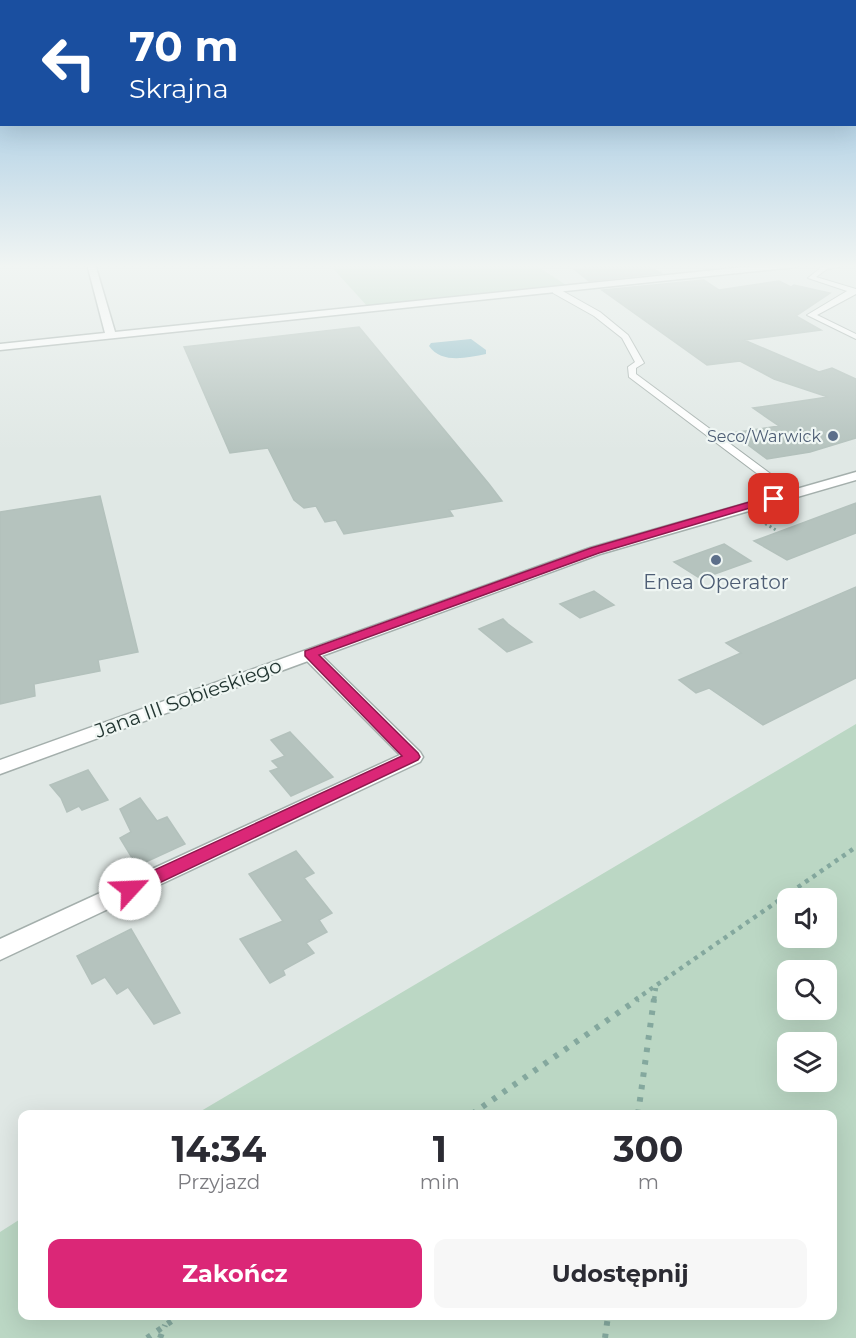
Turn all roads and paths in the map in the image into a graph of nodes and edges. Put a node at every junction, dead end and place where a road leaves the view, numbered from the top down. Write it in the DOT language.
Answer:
graph roads {
  1 [pos="109,326"];
  2 [pos="198,326"];
  3 [pos="612,326"];
  4 [pos="834,326"];
  5 [pos="111,335"];
  6 [pos="856,337"];
  7 [pos="0,347"];
  8 [pos="856,476"];
  9 [pos="791,494"];
  10 [pos="760,520"];
  11 [pos="776,530"];
  12 [pos="310,654"];
  13 [pos="0,767"];
  14 [pos="856,847"];
  15 [pos="0,950"];
  16 [pos="656,988"];
  17 [pos="478,1110"];
  18 [pos="639,1110"];
  19 [pos="173,1320"];
  20 [pos="607,1320"];
  21 [pos="165,1325"];
  22 [pos="147,1338"];
  23 [pos="160,1338"];
  24 [pos="604,1338"];
  1 -- 5 [label="street"];
  2 -- 5 [label="street"];
  3 -- 9 [label="lane"];
  4 -- 6 [label="lane"];
  5 -- 7 [label="street"];
  8 -- 9 [label="street, Jana III Sobieskiego"];
  9 -- 12 [label="street, Jana III Sobieskiego"];
  10 -- 11 [label="path"];
  12 -- 13 [label="street, Jana III Sobieskiego"];
  12 -- 15 [label="street"];
  14 -- 16 [label="path"];
  16 -- 17 [label="path"];
  16 -- 18 [label="path"];
  19 -- 21 [label="path"];
  20 -- 24 [label="path"];
  21 -- 22 [label="path"];
  21 -- 23 [label="path"];
}
